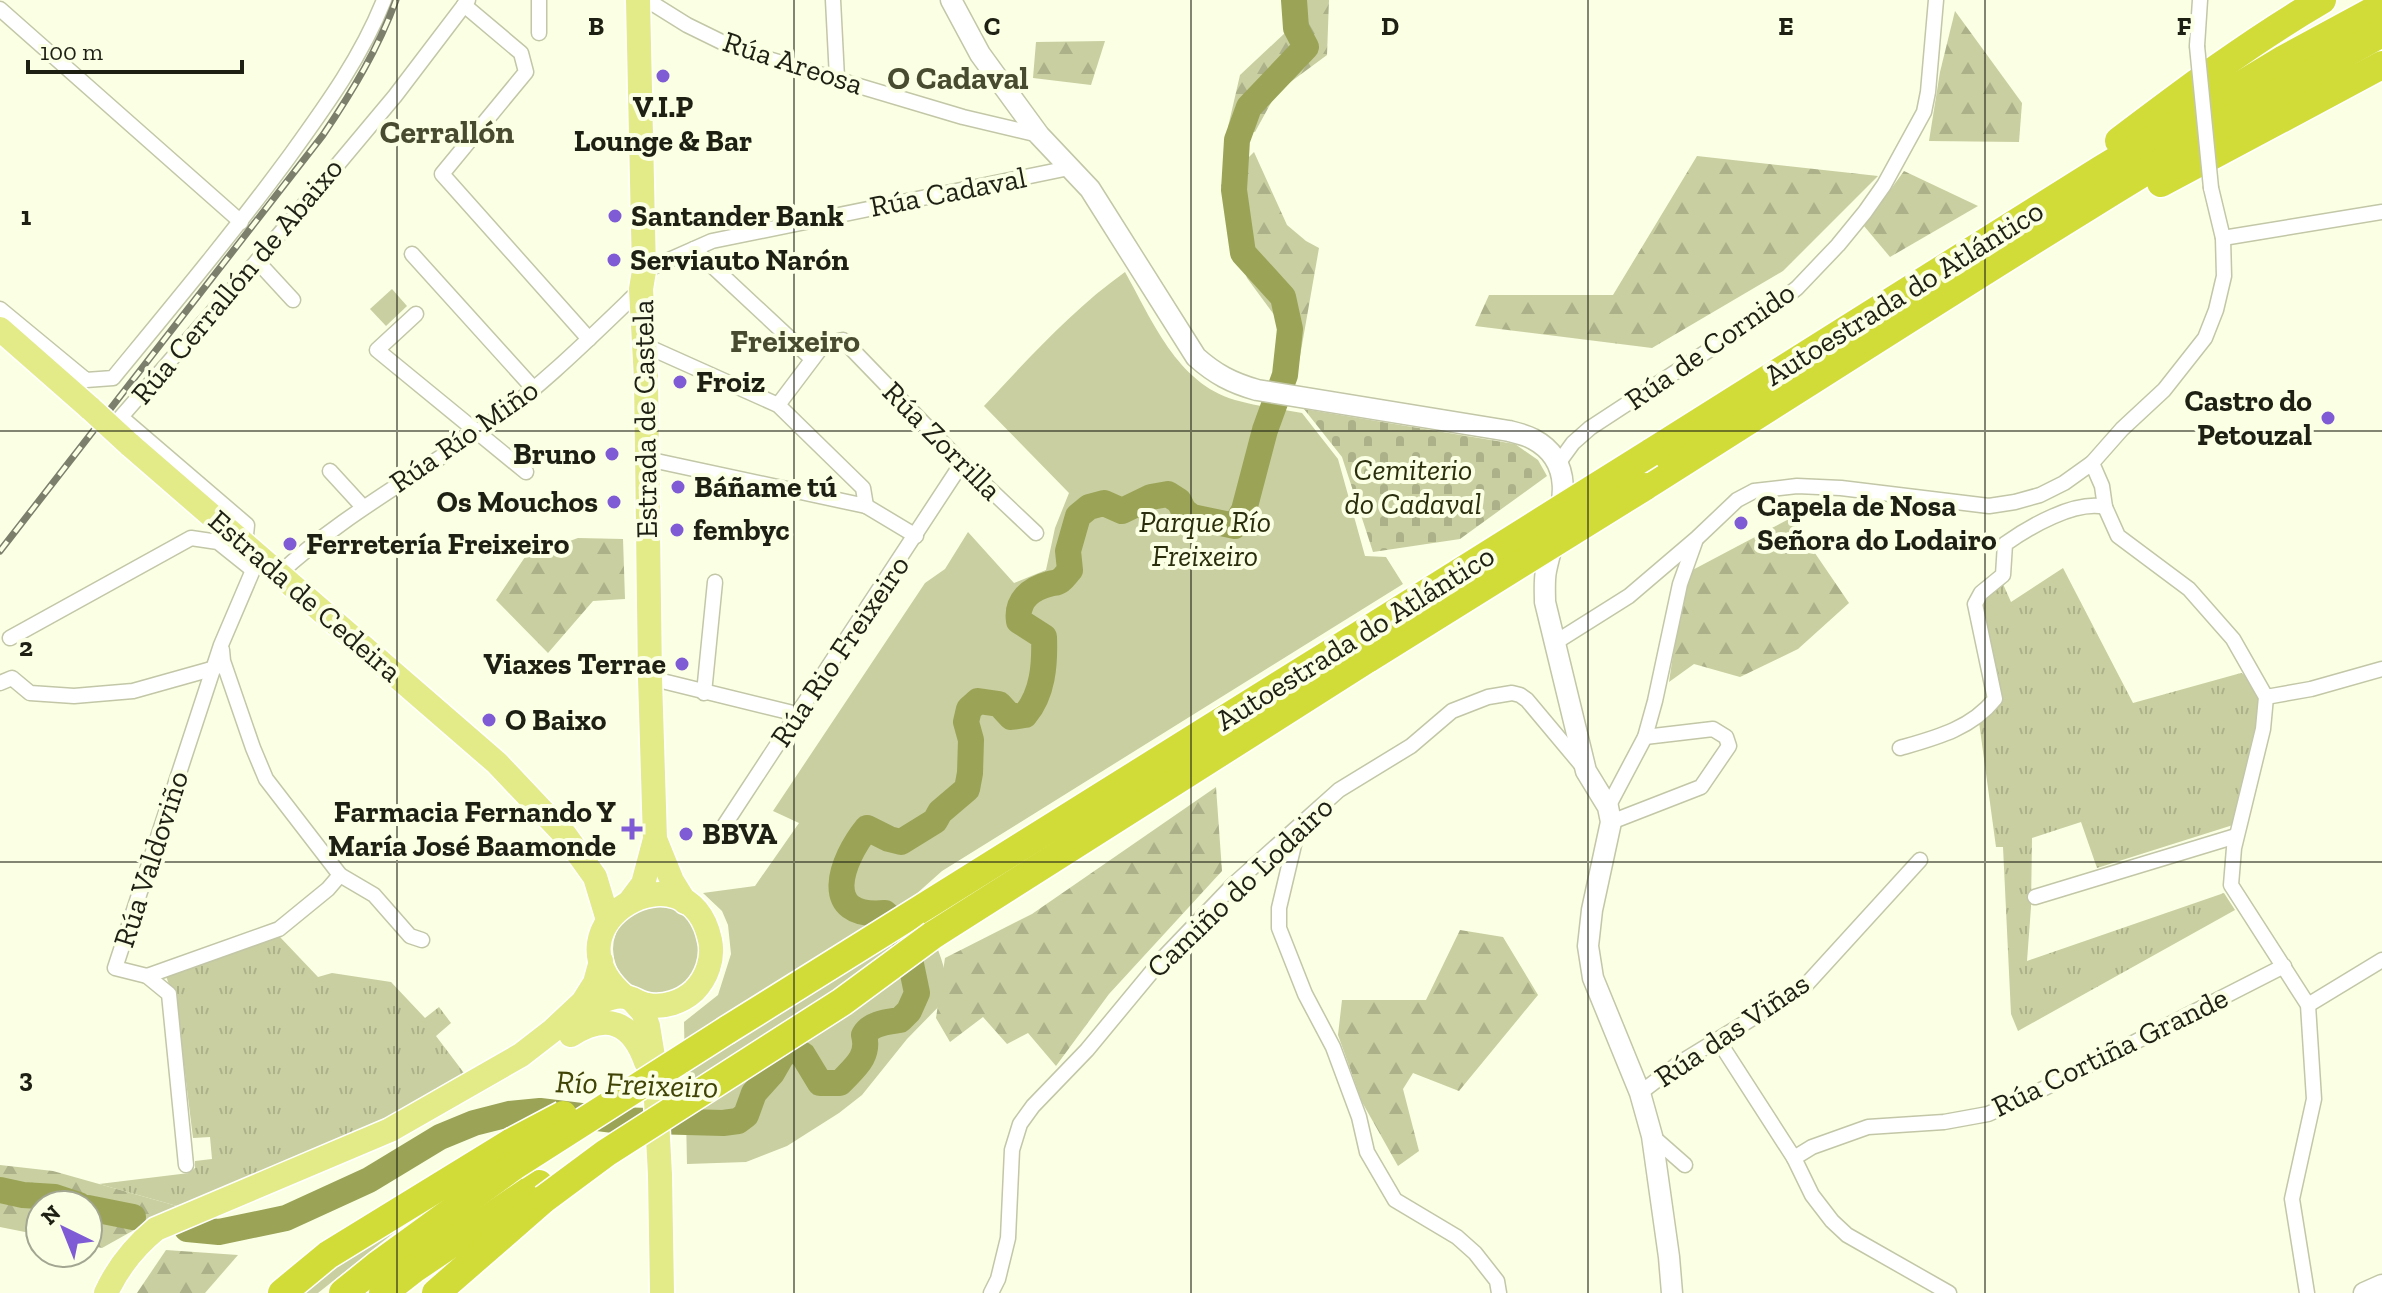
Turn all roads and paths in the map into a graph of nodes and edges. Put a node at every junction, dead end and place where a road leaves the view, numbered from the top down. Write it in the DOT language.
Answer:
graph roads {
  1 [pos="384,0"];
  2 [pos="539,0"];
  3 [pos="638,0"];
  4 [pos="647,0"];
  5 [pos="833,0"];
  6 [pos="951,0"];
  7 [pos="1936,0"];
  8 [pos="2200,0"];
  9 [pos="2322,0"];
  10 [pos="466,3"];
  11 [pos="2382,6"];
  12 [pos="0,9"];
  13 [pos="539,33"];
  14 [pos="2382,33"];
  15 [pos="2382,65"];
  16 [pos="837,78"];
  17 [pos="1039,135"];
  18 [pos="1069,168"];
  19 [pos="2382,212"];
  20 [pos="241,222"];
  21 [pos="2223,238"];
  22 [pos="694,249"];
  23 [pos="412,254"];
  24 [pos="257,261"];
  25 [pos="643,280"];
  26 [pos="293,300"];
  27 [pos="0,309"];
  28 [pos="416,314"];
  29 [pos="0,329"];
  30 [pos="589,339"];
  31 [pos="644,345"];
  32 [pos="812,359"];
  33 [pos="1839,364"];
  34 [pos="534,389"];
  35 [pos="778,405"];
  36 [pos="479,431"];
  37 [pos="1675,436"];
  38 [pos="647,459"];
  39 [pos="962,463"];
  40 [pos="2092,463"];
  41 [pos="1557,465"];
  42 [pos="330,471"];
  43 [pos="526,472"];
  44 [pos="866,506"];
  45 [pos="363,507"];
  46 [pos="2105,507"];
  47 [pos="1036,533"];
  48 [pos="916,536"];
  49 [pos="1697,538"];
  50 [pos="260,562"];
  51 [pos="715,582"];
  52 [pos="10,638"];
  53 [pos="1556,642"];
  54 [pos="221,645"];
  55 [pos="1361,648"];
  56 [pos="215,668"];
  57 [pos="2382,669"];
  58 [pos="650,678"];
  59 [pos="0,683"];
  60 [pos="704,693"];
  61 [pos="2266,697"];
  62 [pos="797,714"];
  63 [pos="1645,737"];
  64 [pos="1204,747"];
  65 [pos="1900,748"];
  66 [pos="1586,771"];
  67 [pos="1610,814"];
  68 [pos="1298,828"];
  69 [pos="2236,836"];
  70 [pos="716,838"];
  71 [pos="652,850"];
  72 [pos="1920,860"];
  73 [pos="340,875"];
  74 [pos="595,877"];
  75 [pos="633,893"];
  76 [pos="2035,897"];
  77 [pos="685,902"];
  78 [pos="608,920"];
  79 [pos="422,940"];
  80 [pos="2382,960"];
  81 [pos="601,961"];
  82 [pos="2284,966"];
  83 [pos="147,976"];
  84 [pos="629,999"];
  85 [pos="679,1001"];
  86 [pos="2308,1005"];
  87 [pos="552,1031"];
  88 [pos="1718,1040"];
  89 [pos="521,1055"];
  90 [pos="655,1074"];
  91 [pos="1640,1093"];
  92 [pos="1652,1136"];
  93 [pos="513,1154"];
  94 [pos="1794,1158"];
  95 [pos="186,1165"];
  96 [pos="1685,1165"];
  97 [pos="541,1192"];
  98 [pos="996,1291"];
  99 [pos="106,1293"];
  100 [pos="282,1293"];
  101 [pos="343,1293"];
  102 [pos="383,1293"];
  103 [pos="436,1293"];
  104 [pos="662,1293"];
  105 [pos="1499,1293"];
  106 [pos="1672,1293"];
  107 [pos="1949,1293"];
  108 [pos="2307,1293"];
  1 -- 20 [label="street"];
  2 -- 13 [label="street"];
  3 -- 25 [label="main road, Estrada de Castela"];
  4 -- 16 [label="street, Rúa Areosa"];
  5 -- 16 [label="street"];
  6 -- 17 [label="street"];
  7 -- 41 [label="street, Rúa de Cornido"];
  8 -- 21 [label="street, bridge"];
  9 -- 37 [label="highway"];
  10 -- 24 [label="street, Rúa Cerrallón de Abaixo"];
  10 -- 30 [label="street"];
  11 -- 37 [label="highway, Autoestrada do Atlántico"];
  12 -- 20 [label="street"];
  14 -- 33 [label="highway, Autoestrada do Atlántico"];
  15 -- 33 [label="highway"];
  16 -- 17 [label="street, Rúa Areosa"];
  17 -- 18 [label="street"];
  18 -- 22 [label="street, Rúa Cadaval"];
  18 -- 41 [label="street"];
  19 -- 21 [label="street"];
  20 -- 27 [label="street"];
  21 -- 40 [label="street"];
  22 -- 25 [label="street, Rúa Cadaval"];
  22 -- 32 [label="street"];
  23 -- 34 [label="street"];
  24 -- 26 [label="street"];
  24 -- 50 [label="street, Rúa Cerrallón de Abaixo"];
  25 -- 30 [label="street, Rúa Río Miño"];
  25 -- 31 [label="main road, Estrada de Castela"];
  28 -- 36 [label="street"];
  29 -- 50 [label="main road, Estrada de Cedeira, bridge"];
  30 -- 34 [label="street, Rúa Río Miño"];
  31 -- 35 [label="street"];
  31 -- 38 [label="main road, Estrada de Castela"];
  32 -- 35 [label="street"];
  32 -- 39 [label="street, Rúa Zorrilla"];
  33 -- 55 [label="highway, Autoestrada do Atlántico, bridge"];
  34 -- 36 [label="street, Rúa Río Miño"];
  35 -- 44 [label="street"];
  36 -- 43 [label="street"];
  36 -- 45 [label="street, Rúa Río Miño"];
  37 -- 55 [label="highway, Autoestrada do Atlántico, bridge"];
  38 -- 44 [label="street"];
  38 -- 58 [label="main road, Estrada de Castela"];
  39 -- 47 [label="street, Rúa Zorrilla"];
  39 -- 48 [label="street, Rúa Rio Freixeiro"];
  40 -- 46 [label="street"];
  40 -- 49 [label="street"];
  41 -- 53 [label="street"];
  42 -- 45 [label="street"];
  44 -- 48 [label="street"];
  45 -- 50 [label="street, Rúa Río Miño"];
  46 -- 61 [label="street"];
  46 -- 65 [label="street"];
  48 -- 62 [label="street, Rúa Rio Freixeiro"];
  49 -- 53 [label="street"];
  49 -- 63 [label="street"];
  50 -- 52 [label="street"];
  50 -- 54 [label="street, Rúa Valdoviño"];
  50 -- 74 [label="main road, Estrada de Cedeira"];
  51 -- 60 [label="street"];
  53 -- 66 [label="street"];
  54 -- 56 [label="street, Rúa Valdoviño"];
  54 -- 73 [label="street"];
  55 -- 64 [label="highway, Autoestrada do Atlántico"];
  56 -- 59 [label="street"];
  56 -- 83 [label="street, Rúa Valdoviño"];
  57 -- 61 [label="street"];
  58 -- 60 [label="street"];
  58 -- 71 [label="main road, Estrada de Castela"];
  60 -- 62 [label="street"];
  61 -- 69 [label="street"];
  62 -- 70 [label="street, Rúa Rio Freixeiro"];
  63 -- 67 [label="street"];
  63 -- 67 [label="street"];
  64 -- 93 [label="highway, Autoestrada do Atlántico, bridge"];
  64 -- 97 [label="highway, Autoestrada do Atlántico, bridge"];
  66 -- 67 [label="street"];
  66 -- 68 [label="street, Camiño do Lodairo"];
  67 -- 91 [label="street"];
  68 -- 98 [label="street, Camiño do Lodairo"];
  68 -- 105 [label="street"];
  69 -- 76 [label="street"];
  69 -- 82 [label="street"];
  71 -- 75 [label="main road"];
  71 -- 77 [label="main road"];
  72 -- 88 [label="street, Rúa das Viñas"];
  73 -- 79 [label="street"];
  73 -- 83 [label="street, Rúa Valdoviño"];
  74 -- 75 [label="main road"];
  74 -- 78 [label="main road, Estrada de Cedeira"];
  75 -- 77 [label="main road"];
  75 -- 78 [label="main road"];
  77 -- 85 [label="main road"];
  78 -- 81 [label="main road"];
  80 -- 86 [label="street"];
  81 -- 84 [label="main road"];
  81 -- 87 [label="main road"];
  82 -- 86 [label="street"];
  82 -- 94 [label="street, Rúa Cortiña Grande"];
  83 -- 95 [label="street"];
  84 -- 85 [label="main road"];
  84 -- 87 [label="main road"];
  84 -- 90 [label="main road"];
  85 -- 90 [label="main road"];
  86 -- 108 [label="street"];
  87 -- 89 [label="main road"];
  88 -- 91 [label="street, Rúa das Viñas"];
  88 -- 94 [label="street"];
  89 -- 90 [label="main road"];
  89 -- 99 [label="main road"];
  90 -- 104 [label="main road, bridge"];
  91 -- 92 [label="street"];
  92 -- 96 [label="street"];
  92 -- 106 [label="street"];
  93 -- 100 [label="highway"];
  93 -- 101 [label="highway"];
  94 -- 107 [label="street"];
  97 -- 102 [label="highway, Autoestrada do Atlántico"];
  97 -- 103 [label="highway"];
}
